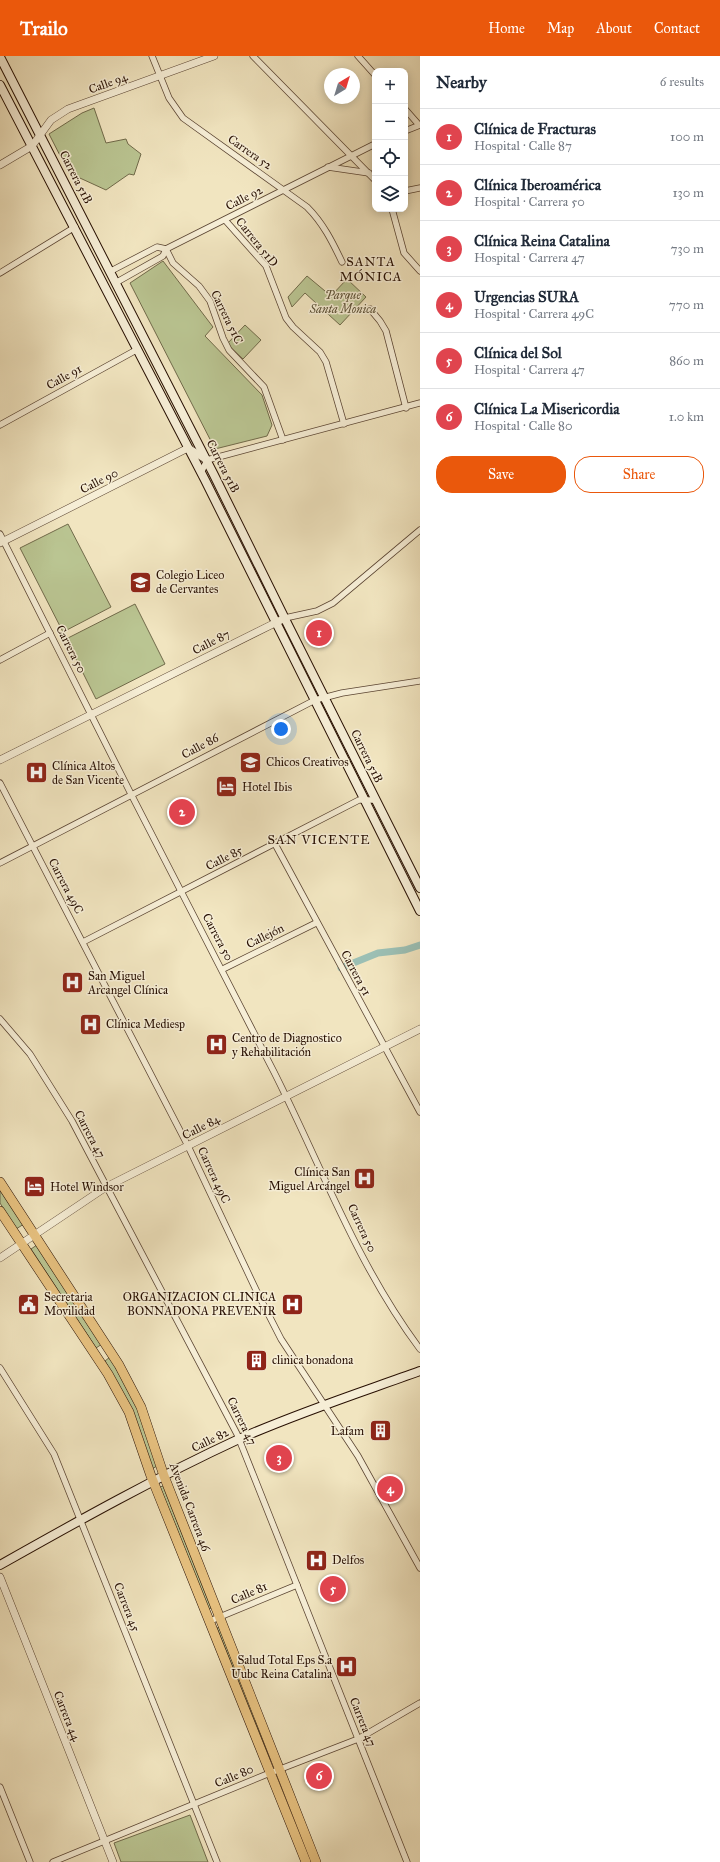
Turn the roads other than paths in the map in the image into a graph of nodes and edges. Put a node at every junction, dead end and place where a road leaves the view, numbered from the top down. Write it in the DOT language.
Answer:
graph roads {
  1 [pos="152,56"];
  2 [pos="214,56"];
  3 [pos="253,56"];
  4 [pos="358,56"];
  5 [pos="0,57"];
  6 [pos="372,72"];
  7 [pos="160,76"];
  8 [pos="0,85"];
  9 [pos="408,112"];
  10 [pos="419,125"];
  11 [pos="408,130"];
  12 [pos="40,134"];
  13 [pos="372,145"];
  14 [pos="32,146"];
  15 [pos="350,156"];
  16 [pos="0,165"];
  17 [pos="328,167"];
  18 [pos="370,174"];
  19 [pos="372,176"];
  20 [pos="420,188"];
  21 [pos="284,190"];
  22 [pos="408,190"];
  23 [pos="393,212"];
  24 [pos="225,220"];
  25 [pos="75,227"];
  26 [pos="166,249"];
  27 [pos="342,262"];
  28 [pos="111,271"];
  29 [pos="420,271"];
  30 [pos="0,273"];
  31 [pos="117,282"];
  32 [pos="370,309"];
  33 [pos="138,349"];
  34 [pos="420,403"];
  35 [pos="406,408"];
  36 [pos="344,424"];
  37 [pos="0,425"];
  38 [pos="283,440"];
  39 [pos="188,448"];
  40 [pos="207,460"];
  41 [pos="201,472"];
  42 [pos="419,531"];
  43 [pos="0,534"];
  44 [pos="2,542"];
  45 [pos="285,618"];
  46 [pos="275,623"];
  47 [pos="50,633"];
  48 [pos="0,660"];
  49 [pos="420,681"];
  50 [pos="324,697"];
  51 [pos="315,700"];
  52 [pos="92,714"];
  53 [pos="0,760"];
  54 [pos="0,783"];
  55 [pos="131,794"];
  56 [pos="364,800"];
  57 [pos="376,800"];
  58 [pos="275,844"];
  59 [pos="32,847"];
  60 [pos="0,863"];
  61 [pos="420,888"];
  62 [pos="182,892"];
  63 [pos="420,911"];
  64 [pos="316,923"];
  65 [pos="83,942"];
  66 [pos="223,969"];
  67 [pos="0,1019"];
  68 [pos="420,1029"];
  69 [pos="384,1047"];
  70 [pos="286,1096"];
  71 [pos="420,1112"];
  72 [pos="188,1146"];
  73 [pos="0,1182"];
  74 [pos="106,1187"];
  75 [pos="0,1211"];
  76 [pos="35,1234"];
  77 [pos="21,1244"];
  78 [pos="0,1258"];
  79 [pos="109,1347"];
  80 [pos="420,1349"];
  81 [pos="95,1355"];
  82 [pos="0,1368"];
  83 [pos="420,1372"];
  84 [pos="325,1405"];
  85 [pos="240,1439"];
  86 [pos="164,1476"];
  87 [pos="153,1481"];
  88 [pos="80,1519"];
  89 [pos="0,1564"];
  90 [pos="420,1568"];
  91 [pos="0,1577"];
  92 [pos="297,1585"];
  93 [pos="220,1617"];
  94 [pos="210,1621"];
  95 [pos="420,1703"];
  96 [pos="358,1739"];
  97 [pos="280,1769"];
  98 [pos="270,1773"];
  99 [pos="0,1787"];
  100 [pos="195,1805"];
  101 [pos="105,1841"];
  102 [pos="30,1862"];
  103 [pos="53,1862"];
  104 [pos="113,1862"];
  105 [pos="217,1862"];
  106 [pos="306,1862"];
  107 [pos="316,1862"];
  108 [pos="407,1862"];
  1 -- 7 [label="street, Carrera 52"];
  2 -- 7 [label="street, Calle 94"];
  3 -- 15 [label="street"];
  4 -- 6 [label="street"];
  5 -- 12 [label="main road, Carrera 51B"];
  7 -- 12 [label="street, Calle 94"];
  7 -- 21 [label="street, Carrera 52"];
  8 -- 14 [label="main road, Carrera 51B"];
  9 -- 10 [label="street"];
  10 -- 11 [label="street"];
  12 -- 14 [label="street, Calle 94"];
  12 -- 28 [label="main road, Carrera 51B"];
  13 -- 15 [label="street, Calle 92"];
  14 -- 16 [label="street"];
  14 -- 25 [label="main road, Carrera 51B"];
  15 -- 17 [label="street, Calle 92"];
  15 -- 18 [label="street"];
  17 -- 18 [label="street"];
  17 -- 21 [label="street, Calle 92"];
  18 -- 19 [label="street"];
  20 -- 22 [label="street"];
  21 -- 24 [label="street, Calle 92"];
  21 -- 27 [label="street, Carrera 52"];
  23 -- 29 [label="street"];
  24 -- 26 [label="street, Calle 92"];
  24 -- 36 [label="street, Carrera 51D"];
  25 -- 30 [label="street"];
  25 -- 33 [label="main road, Carrera 51B"];
  26 -- 28 [label="street, Calle 92"];
  26 -- 31 [label="street, Calle 92"];
  26 -- 38 [label="street, Carrera 51C"];
  28 -- 31 [label="main road, Carrera 51B"];
  31 -- 40 [label="main road, Carrera 51B"];
  32 -- 35 [label="street"];
  33 -- 37 [label="street, Calle 91"];
  33 -- 39 [label="main road, Carrera 51B"];
  34 -- 35 [label="street"];
  35 -- 36 [label="street"];
  36 -- 38 [label="street"];
  38 -- 40 [label="street"];
  39 -- 40 [label="street"];
  39 -- 41 [label="main road, Carrera 51B"];
  39 -- 44 [label="street, Calle 90"];
  40 -- 41 [label="street"];
  40 -- 45 [label="main road, Carrera 51B"];
  41 -- 46 [label="main road, Carrera 51B"];
  42 -- 45 [label="street, Calle 87"];
  43 -- 44 [label="street, Carrera 50"];
  44 -- 47 [label="street, Carrera 50"];
  45 -- 46 [label="street, Calle 87"];
  45 -- 50 [label="main road, Carrera 51B"];
  46 -- 51 [label="main road, Carrera 51B"];
  46 -- 52 [label="street, Calle 87"];
  47 -- 48 [label="street"];
  47 -- 52 [label="street, Carrera 50"];
  49 -- 50 [label="street, Calle 86"];
  50 -- 51 [label="street, Calle 86"];
  50 -- 57 [label="main road, Carrera 51B"];
  51 -- 55 [label="street, Calle 86"];
  51 -- 56 [label="main road, Carrera 51B"];
  52 -- 53 [label="street, Calle 87"];
  52 -- 55 [label="street, Carrera 50"];
  54 -- 59 [label="street, Carrera 49C"];
  55 -- 59 [label="street, Calle 86"];
  55 -- 62 [label="street, Carrera 50"];
  56 -- 57 [label="street, Calle 85"];
  56 -- 58 [label="street, Calle 85"];
  56 -- 63 [label="main road, Carrera 51B"];
  57 -- 61 [label="main road, Carrera 51B"];
  58 -- 62 [label="street, Calle 85"];
  58 -- 64 [label="street, Carrera 51"];
  59 -- 60 [label="street, Calle 86"];
  59 -- 65 [label="street, Carrera 49C"];
  62 -- 65 [label="street, Calle 85"];
  62 -- 66 [label="street, Carrera 50"];
  64 -- 66 [label="street, Callejón"];
  64 -- 69 [label="street, Carrera 51"];
  65 -- 72 [label="street, Carrera 49C"];
  66 -- 70 [label="street, Carrera 50"];
  67 -- 74 [label="street, Carrera 47"];
  68 -- 69 [label="street, Calle 84"];
  69 -- 70 [label="street, Calle 84"];
  69 -- 71 [label="street, Carrera 51"];
  70 -- 72 [label="street, Calle 84"];
  70 -- 80 [label="street, Carrera 50"];
  72 -- 74 [label="street, Calle 84"];
  72 -- 84 [label="street, Carrera 49C"];
  73 -- 76 [label="main road, Avenida Carrera 46"];
  74 -- 76 [label="street, Calle 84"];
  74 -- 85 [label="street, Carrera 47"];
  75 -- 77 [label="main road, Avenida Carrera 46"];
  76 -- 77 [label="street, Calle 84"];
  76 -- 79 [label="main road, Avenida Carrera 46"];
  77 -- 78 [label="street, Calle 84"];
  77 -- 81 [label="main road, Avenida Carrera 46"];
  79 -- 81 [label="main road"];
  79 -- 86 [label="main road, Avenida Carrera 46"];
  81 -- 87 [label="main road, Avenida Carrera 46"];
  82 -- 88 [label="street, Carrera 45"];
  83 -- 84 [label="main road, Calle 82"];
  84 -- 85 [label="main road, Calle 82"];
  84 -- 90 [label="street, Carrera 49C"];
  85 -- 86 [label="main road, Calle 82"];
  85 -- 92 [label="street, Carrera 47"];
  86 -- 87 [label="main road, Calle 82"];
  86 -- 93 [label="main road, Avenida Carrera 46"];
  87 -- 88 [label="main road, Calle 82"];
  87 -- 94 [label="main road, Avenida Carrera 46"];
  88 -- 89 [label="main road, Calle 82"];
  88 -- 100 [label="street, Carrera 45"];
  91 -- 101 [label="street, Carrera 44"];
  92 -- 93 [label="street, Calle 81"];
  92 -- 96 [label="street, Carrera 47"];
  93 -- 94 [label="street, Calle 81"];
  93 -- 97 [label="main road, Avenida Carrera 46"];
  94 -- 98 [label="main road, Avenida Carrera 46"];
  95 -- 96 [label="street, Calle 80"];
  96 -- 97 [label="street, Calle 80"];
  96 -- 108 [label="street, Carrera 47"];
  97 -- 98 [label="street, Calle 80"];
  97 -- 107 [label="main road, Avenida Carrera 46"];
  98 -- 100 [label="street, Calle 80"];
  98 -- 106 [label="main road, Avenida Carrera 46"];
  99 -- 102 [label="street"];
  100 -- 101 [label="street, Calle 80"];
  100 -- 105 [label="street, Carrera 45"];
  101 -- 103 [label="street, Calle 80"];
  101 -- 104 [label="street, Carrera 44"];
}
